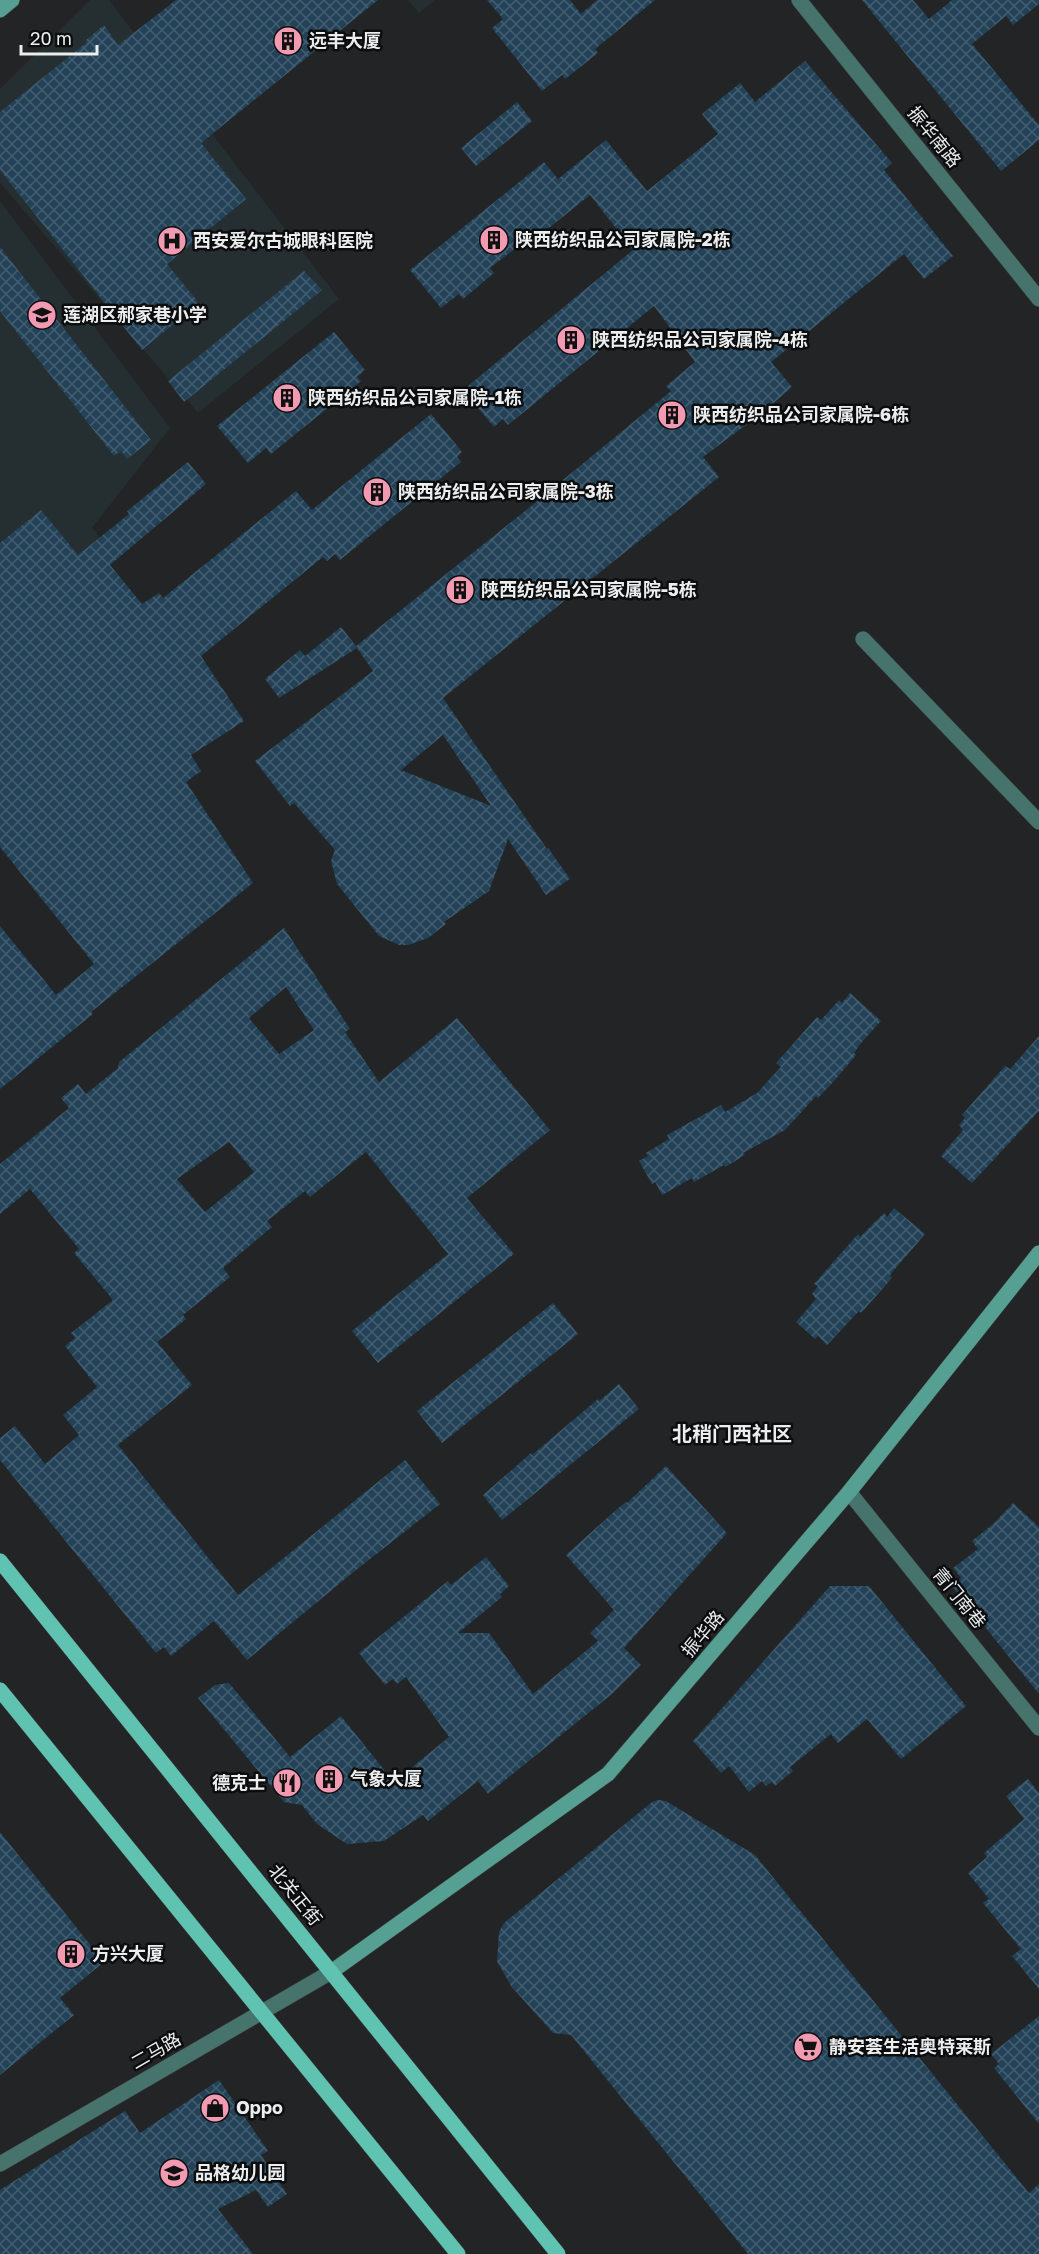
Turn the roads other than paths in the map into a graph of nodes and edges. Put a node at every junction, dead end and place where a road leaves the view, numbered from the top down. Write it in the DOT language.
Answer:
graph roads {
  1 [pos="12,0"];
  2 [pos="799,0"];
  3 [pos="0,10"];
  4 [pos="1039,299"];
  5 [pos="863,639"];
  6 [pos="1039,822"];
  7 [pos="1039,1252"];
  8 [pos="849,1492"];
  9 [pos="0,1561"];
  10 [pos="0,1690"];
  11 [pos="1039,1728"];
  12 [pos="332,1972"];
  13 [pos="263,2012"];
  14 [pos="0,2164"];
  15 [pos="458,2254"];
  16 [pos="558,2254"];
  1 -- 3 [label="street"];
  2 -- 4 [label="street, 振华南路"];
  5 -- 6 [label="street"];
  7 -- 8 [label="street, 振华路"];
  8 -- 11 [label="street, 青门南巷"];
  8 -- 12 [label="street, 振华路"];
  9 -- 12 [label="main road, 北关正街"];
  10 -- 13 [label="main road"];
  12 -- 13 [label="street, 二马路"];
  12 -- 16 [label="main road, 北关正街"];
  13 -- 14 [label="street, 二马路"];
  13 -- 15 [label="main road"];
}
